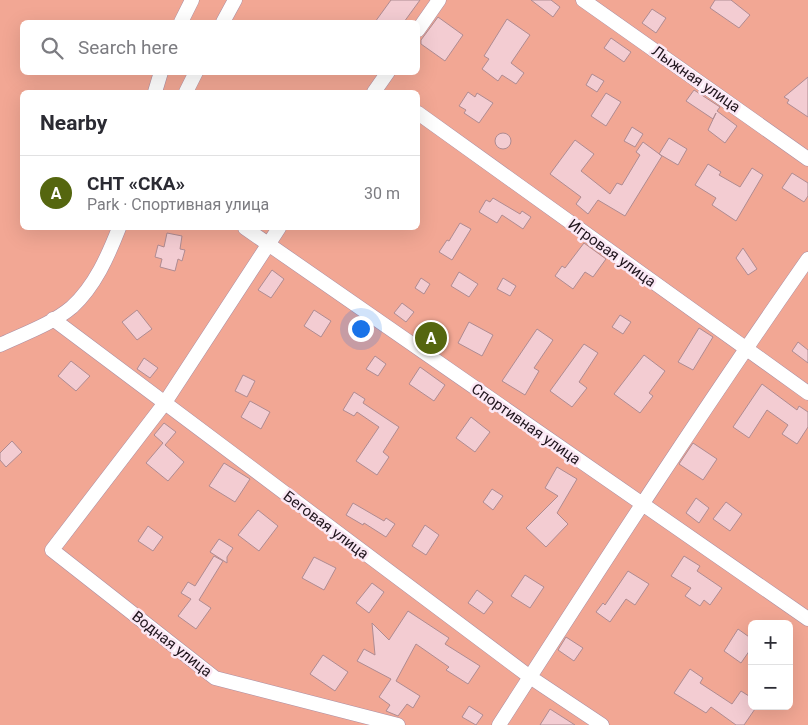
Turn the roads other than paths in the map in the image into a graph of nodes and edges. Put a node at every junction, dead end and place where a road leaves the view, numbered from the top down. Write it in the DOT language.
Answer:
graph roads {
  1 [pos="192,0"];
  2 [pos="235,0"];
  3 [pos="439,0"];
  4 [pos="584,0"];
  5 [pos="182,20"];
  6 [pos="224,20"];
  7 [pos="420,27"];
  8 [pos="160,75"];
  9 [pos="194,75"];
  10 [pos="387,75"];
  11 [pos="156,90"];
  12 [pos="187,90"];
  13 [pos="381,90"];
  14 [pos="420,114"];
  15 [pos="808,159"];
  16 [pos="118,230"];
  17 [pos="248,230"];
  18 [pos="278,230"];
  19 [pos="268,243"];
  20 [pos="808,259"];
  21 [pos="53,319"];
  22 [pos="0,345"];
  23 [pos="745,349"];
  24 [pos="808,392"];
  25 [pos="164,404"];
  26 [pos="641,505"];
  27 [pos="808,619"];
  28 [pos="530,677"];
  29 [pos="398,725"];
  30 [pos="499,725"];
  31 [pos="602,725"];
  1 -- 5 [label="street"];
  2 -- 6 [label="street"];
  3 -- 7 [label="street"];
  4 -- 15 [label="street, Лыжная улица"];
  8 -- 11 [label="street"];
  9 -- 12 [label="street"];
  10 -- 13 [label="street"];
  14 -- 23 [label="street, Игровая улица"];
  16 -- 21 [label="street"];
  17 -- 19 [label="street, Спортивная улица"];
  18 -- 19 [label="street"];
  19 -- 25 [label="street"];
  19 -- 26 [label="street, Спортивная улица"];
  20 -- 23 [label="street"];
  21 -- 22 [label="street"];
  21 -- 25 [label="street, Беговая улица"];
  23 -- 24 [label="street, Игровая улица"];
  23 -- 26 [label="street"];
  25 -- 28 [label="street, Беговая улица"];
  25 -- 29 [label="street, Водная улица"];
  26 -- 27 [label="street, Спортивная улица"];
  26 -- 28 [label="street"];
  28 -- 30 [label="street"];
  28 -- 31 [label="street, Беговая улица"];
}
